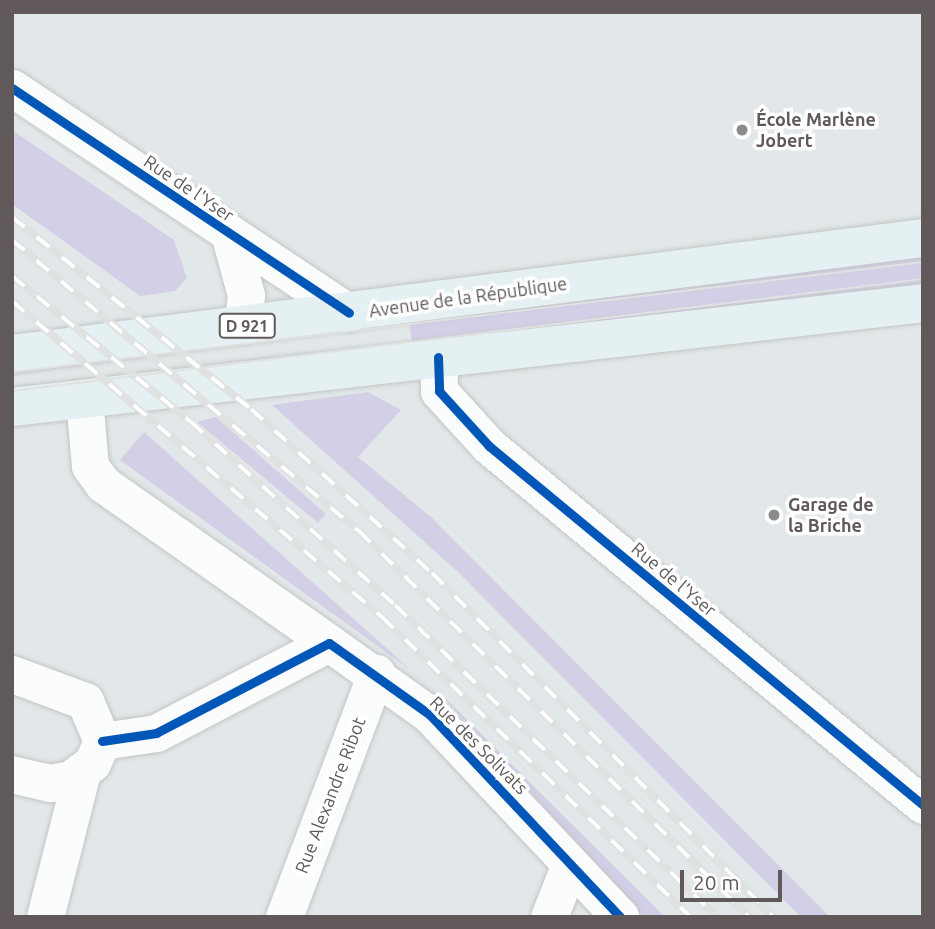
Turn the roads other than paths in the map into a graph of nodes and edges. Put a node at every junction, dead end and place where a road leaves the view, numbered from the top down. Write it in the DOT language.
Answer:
graph roads {
  1 [pos="12,88"];
  2 [pos="229,233"];
  3 [pos="923,237"];
  4 [pos="923,303"];
  5 [pos="349,313"];
  6 [pos="243,326"];
  7 [pos="12,354"];
  8 [pos="438,357"];
  9 [pos="84,398"];
  10 [pos="12,407"];
  11 [pos="330,643"];
  12 [pos="376,673"];
  13 [pos="12,674"];
  14 [pos="102,741"];
  15 [pos="82,772"];
  16 [pos="12,774"];
  17 [pos="923,805"];
  18 [pos="570,863"];
  19 [pos="45,917"];
  20 [pos="284,917"];
  21 [pos="549,917"];
  22 [pos="620,917"];
  1 -- 2 [label="street, Rue de l'Yser"];
  2 -- 5 [label="street, Rue de l'Yser"];
  2 -- 6 [label="street, Rue de l'Yser"];
  3 -- 5 [label="main road, Avenue de la République / D 921"];
  4 -- 8 [label="main road"];
  5 -- 6 [label="main road, Avenue de la République / D 921"];
  6 -- 7 [label="main road, Avenue de la République / D 921"];
  8 -- 9 [label="main road"];
  8 -- 17 [label="street, Rue de l'Yser"];
  9 -- 10 [label="main road"];
  9 -- 11 [label="street, Rue des Solivats"];
  11 -- 12 [label="street, Rue des Solivats"];
  11 -- 14 [label="street"];
  12 -- 18 [label="street, Rue des Solivats"];
  12 -- 20 [label="street, Rue Alexandre Ribot"];
  13 -- 14 [label="street"];
  14 -- 15 [label="street"];
  15 -- 16 [label="street"];
  15 -- 19 [label="street"];
  18 -- 21 [label="street"];
  18 -- 22 [label="street, Rue des Solivats"];
}
